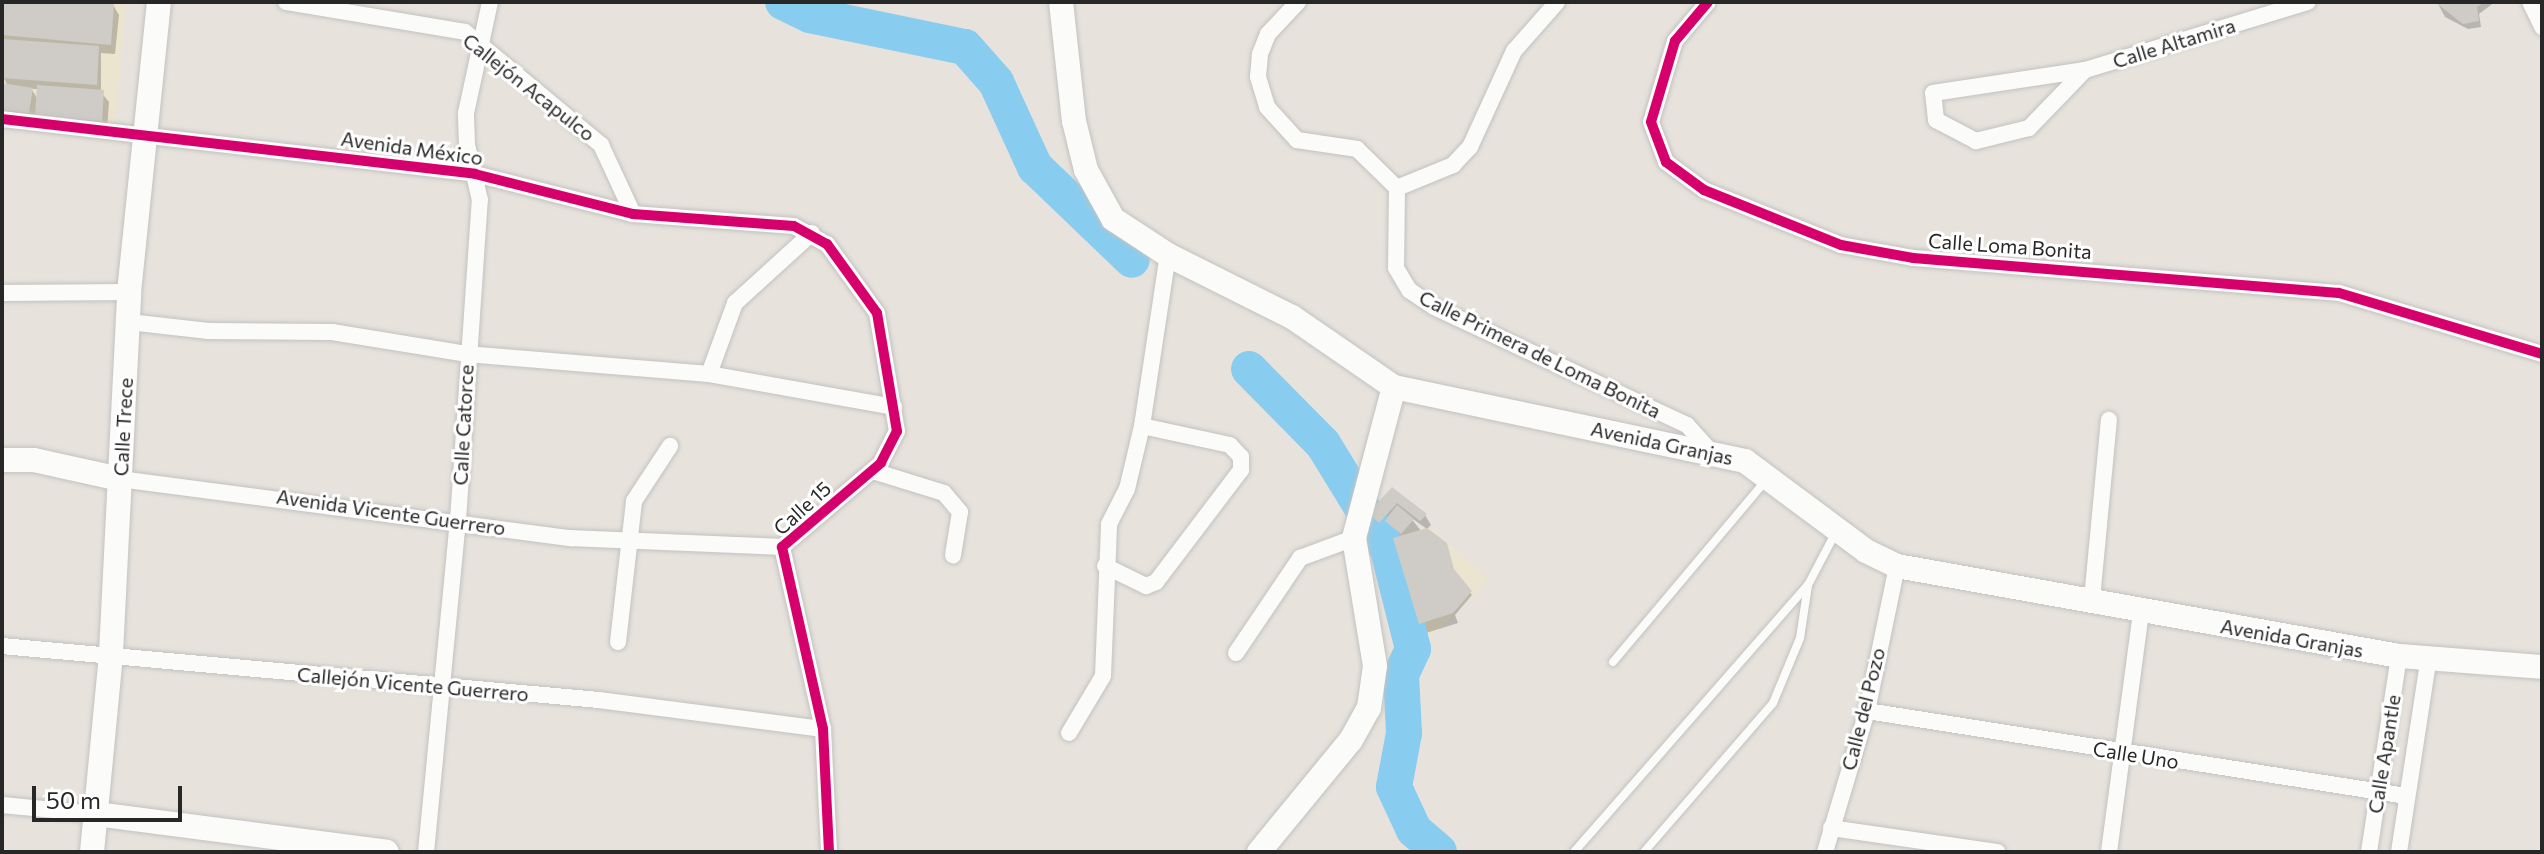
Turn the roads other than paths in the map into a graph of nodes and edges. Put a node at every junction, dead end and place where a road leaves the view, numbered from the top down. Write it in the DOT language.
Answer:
graph roads {
  1 [pos="159,2"];
  2 [pos="286,2"];
  3 [pos="490,2"];
  4 [pos="1061,2"];
  5 [pos="1298,2"];
  6 [pos="1557,2"];
  7 [pos="1708,2"];
  8 [pos="2308,2"];
  9 [pos="2530,2"];
  10 [pos="2542,27"];
  11 [pos="479,47"];
  12 [pos="2085,70"];
  13 [pos="2,119"];
  14 [pos="143,132"];
  15 [pos="475,174"];
  16 [pos="1397,188"];
  17 [pos="633,214"];
  18 [pos="812,233"];
  19 [pos="1168,255"];
  20 [pos="129,292"];
  21 [pos="2,293"];
  22 [pos="129,322"];
  23 [pos="466,354"];
  24 [pos="2542,354"];
  25 [pos="709,374"];
  26 [pos="1394,387"];
  27 [pos="894,407"];
  28 [pos="2109,420"];
  29 [pos="1142,426"];
  30 [pos="670,446"];
  31 [pos="1711,452"];
  32 [pos="2,460"];
  33 [pos="873,471"];
  34 [pos="1769,477"];
  35 [pos="120,479"];
  36 [pos="458,520"];
  37 [pos="1838,528"];
  38 [pos="1354,538"];
  39 [pos="627,542"];
  40 [pos="782,547"];
  41 [pos="953,555"];
  42 [pos="1105,566"];
  43 [pos="1897,566"];
  44 [pos="1808,585"];
  45 [pos="2092,599"];
  46 [pos="2141,612"];
  47 [pos="618,642"];
  48 [pos="2,646"];
  49 [pos="111,653"];
  50 [pos="1236,653"];
  51 [pos="2399,656"];
  52 [pos="2429,657"];
  53 [pos="1613,662"];
  54 [pos="2542,667"];
  55 [pos="438,690"];
  56 [pos="1867,711"];
  57 [pos="823,729"];
  58 [pos="1069,733"];
  59 [pos="2121,753"];
  60 [pos="2378,791"];
  61 [pos="2406,796"];
  62 [pos="2,805"];
  63 [pos="96,814"];
  64 [pos="1831,828"];
  65 [pos="92,852"];
  66 [pos="387,852"];
  67 [pos="426,852"];
  68 [pos="829,852"];
  69 [pos="1259,852"];
  70 [pos="1574,852"];
  71 [pos="1644,852"];
  72 [pos="1825,852"];
  73 [pos="1997,852"];
  74 [pos="2109,852"];
  75 [pos="2369,852"];
  76 [pos="2399,852"];
  1 -- 14 [label="main road, Calle Trece"];
  2 -- 11 [label="street, Callejón Acapulco"];
  3 -- 11 [label="street, Calle Catorce"];
  4 -- 19 [label="main road, Avenida Granjas"];
  5 -- 16 [label="street"];
  6 -- 16 [label="street"];
  7 -- 24 [label="street, Calle Loma Bonita"];
  8 -- 12 [label="street, Calle Altamira"];
  9 -- 10 [label="street"];
  11 -- 15 [label="street, Calle Catorce"];
  11 -- 17 [label="street, Callejón Acapulco"];
  12 -- 12 [label="street, Calle Altamira"];
  13 -- 14 [label="street, Avenida México"];
  14 -- 15 [label="street, Avenida México"];
  14 -- 20 [label="main road, Calle Trece"];
  15 -- 17 [label="street, Avenida México"];
  15 -- 23 [label="street, Calle Catorce"];
  16 -- 31 [label="street, Calle Primera de Loma Bonita"];
  17 -- 18 [label="street, Avenida México"];
  18 -- 25 [label="street"];
  18 -- 27 [label="street, Calle 15"];
  19 -- 26 [label="main road, Avenida Granjas"];
  19 -- 29 [label="street"];
  20 -- 21 [label="street"];
  20 -- 22 [label="main road, Calle Trece"];
  22 -- 23 [label="street"];
  22 -- 35 [label="main road, Calle Trece"];
  23 -- 25 [label="street"];
  23 -- 36 [label="street, Calle Catorce"];
  25 -- 27 [label="street"];
  26 -- 31 [label="main road, Avenida Granjas"];
  26 -- 38 [label="main road"];
  27 -- 33 [label="street, Calle 15"];
  28 -- 45 [label="street"];
  29 -- 42 [label="street"];
  29 -- 42 [label="street"];
  30 -- 39 [label="street"];
  31 -- 34 [label="main road, Avenida Granjas"];
  32 -- 35 [label="main road, Avenida Vicente Guerrero"];
  33 -- 40 [label="street, Calle 15"];
  33 -- 41 [label="street"];
  34 -- 37 [label="main road, Avenida Granjas"];
  34 -- 53 [label="lane"];
  35 -- 36 [label="street, Avenida Vicente Guerrero"];
  35 -- 49 [label="main road, Calle Trece"];
  36 -- 39 [label="street, Avenida Vicente Guerrero"];
  36 -- 55 [label="street, Calle Catorce"];
  37 -- 43 [label="main road, Avenida Granjas"];
  37 -- 44 [label="lane"];
  38 -- 50 [label="street"];
  38 -- 69 [label="main road"];
  39 -- 40 [label="street, Avenida Vicente Guerrero"];
  39 -- 47 [label="street"];
  40 -- 57 [label="street, Calle 15"];
  42 -- 58 [label="street"];
  43 -- 45 [label="main road, Avenida Granjas"];
  43 -- 56 [label="street, Calle del Pozo"];
  44 -- 70 [label="lane"];
  44 -- 71 [label="lane"];
  45 -- 46 [label="main road, Avenida Granjas"];
  46 -- 51 [label="main road, Avenida Granjas"];
  46 -- 59 [label="street"];
  48 -- 49 [label="street, Callejón Vicente Guerrero"];
  49 -- 55 [label="street, Callejón Vicente Guerrero"];
  49 -- 63 [label="main road, Calle Trece"];
  51 -- 52 [label="main road, Avenida Granjas"];
  51 -- 60 [label="street, Calle Apantle"];
  52 -- 54 [label="main road, Avenida Granjas"];
  52 -- 61 [label="street, Calle Apantle"];
  55 -- 57 [label="street, Callejón Vicente Guerrero"];
  55 -- 67 [label="street, Calle Catorce"];
  56 -- 59 [label="street, Calle Uno"];
  56 -- 64 [label="street, Calle del Pozo"];
  57 -- 68 [label="street, Calle 15"];
  59 -- 60 [label="street, Calle Uno"];
  59 -- 74 [label="street"];
  60 -- 61 [label="street, Calle Uno"];
  60 -- 75 [label="street, Calle Apantle"];
  61 -- 76 [label="street, Calle Apantle"];
  62 -- 63 [label="street"];
  63 -- 65 [label="main road, Calle Trece"];
  63 -- 66 [label="main road"];
  64 -- 72 [label="street, Calle del Pozo"];
  64 -- 73 [label="street"];
}
